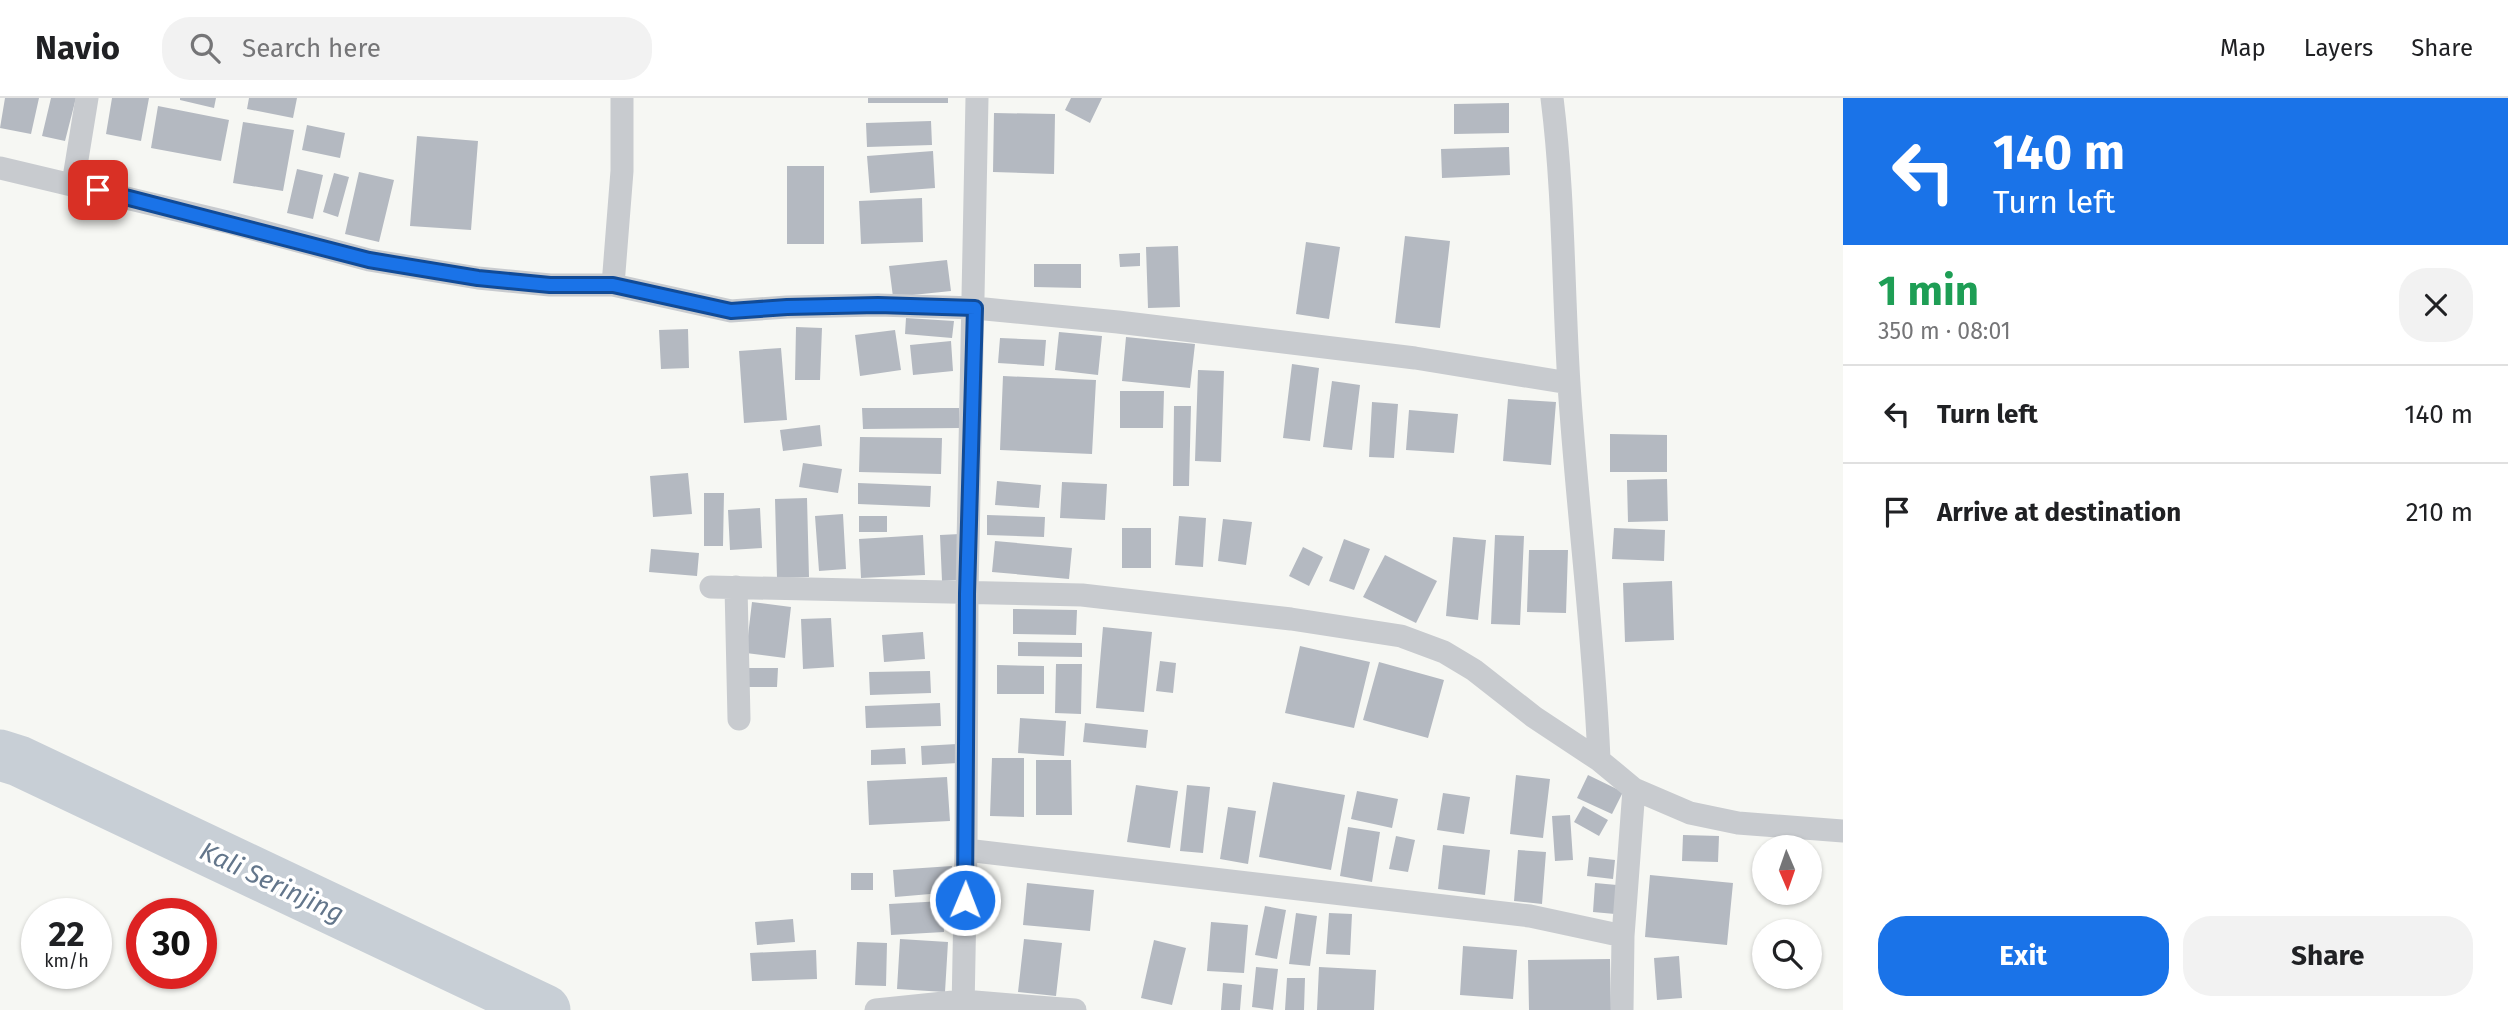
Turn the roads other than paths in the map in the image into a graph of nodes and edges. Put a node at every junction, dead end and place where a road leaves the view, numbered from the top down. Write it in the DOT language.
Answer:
graph roads {
  1 [pos="87,98"];
  2 [pos="622,98"];
  3 [pos="977,98"];
  4 [pos="1552,98"];
  5 [pos="0,168"];
  6 [pos="73,184"];
  7 [pos="613,285"];
  8 [pos="975,308"];
  9 [pos="1569,383"];
  10 [pos="711,587"];
  11 [pos="736,587"];
  12 [pos="967,594"];
  13 [pos="739,719"];
  14 [pos="1599,760"];
  15 [pos="1634,789"];
  16 [pos="1843,831"];
  17 [pos="966,849"];
  18 [pos="1623,936"];
  19 [pos="963,1005"];
  20 [pos="876,1010"];
  21 [pos="1075,1010"];
  22 [pos="1622,1010"];
  1 -- 6 [label="street"];
  2 -- 7 [label="street"];
  3 -- 8 [label="street"];
  4 -- 9 [label="street"];
  5 -- 6 [label="street"];
  6 -- 7 [label="street"];
  7 -- 8 [label="street"];
  8 -- 9 [label="street"];
  8 -- 12 [label="street"];
  9 -- 14 [label="street"];
  10 -- 11 [label="street"];
  11 -- 12 [label="street"];
  11 -- 13 [label="street"];
  12 -- 14 [label="street"];
  12 -- 17 [label="street"];
  14 -- 15 [label="street"];
  15 -- 16 [label="street"];
  15 -- 18 [label="street"];
  17 -- 18 [label="street"];
  17 -- 19 [label="street"];
  18 -- 22 [label="street"];
  19 -- 20 [label="street"];
  19 -- 21 [label="street"];
}
